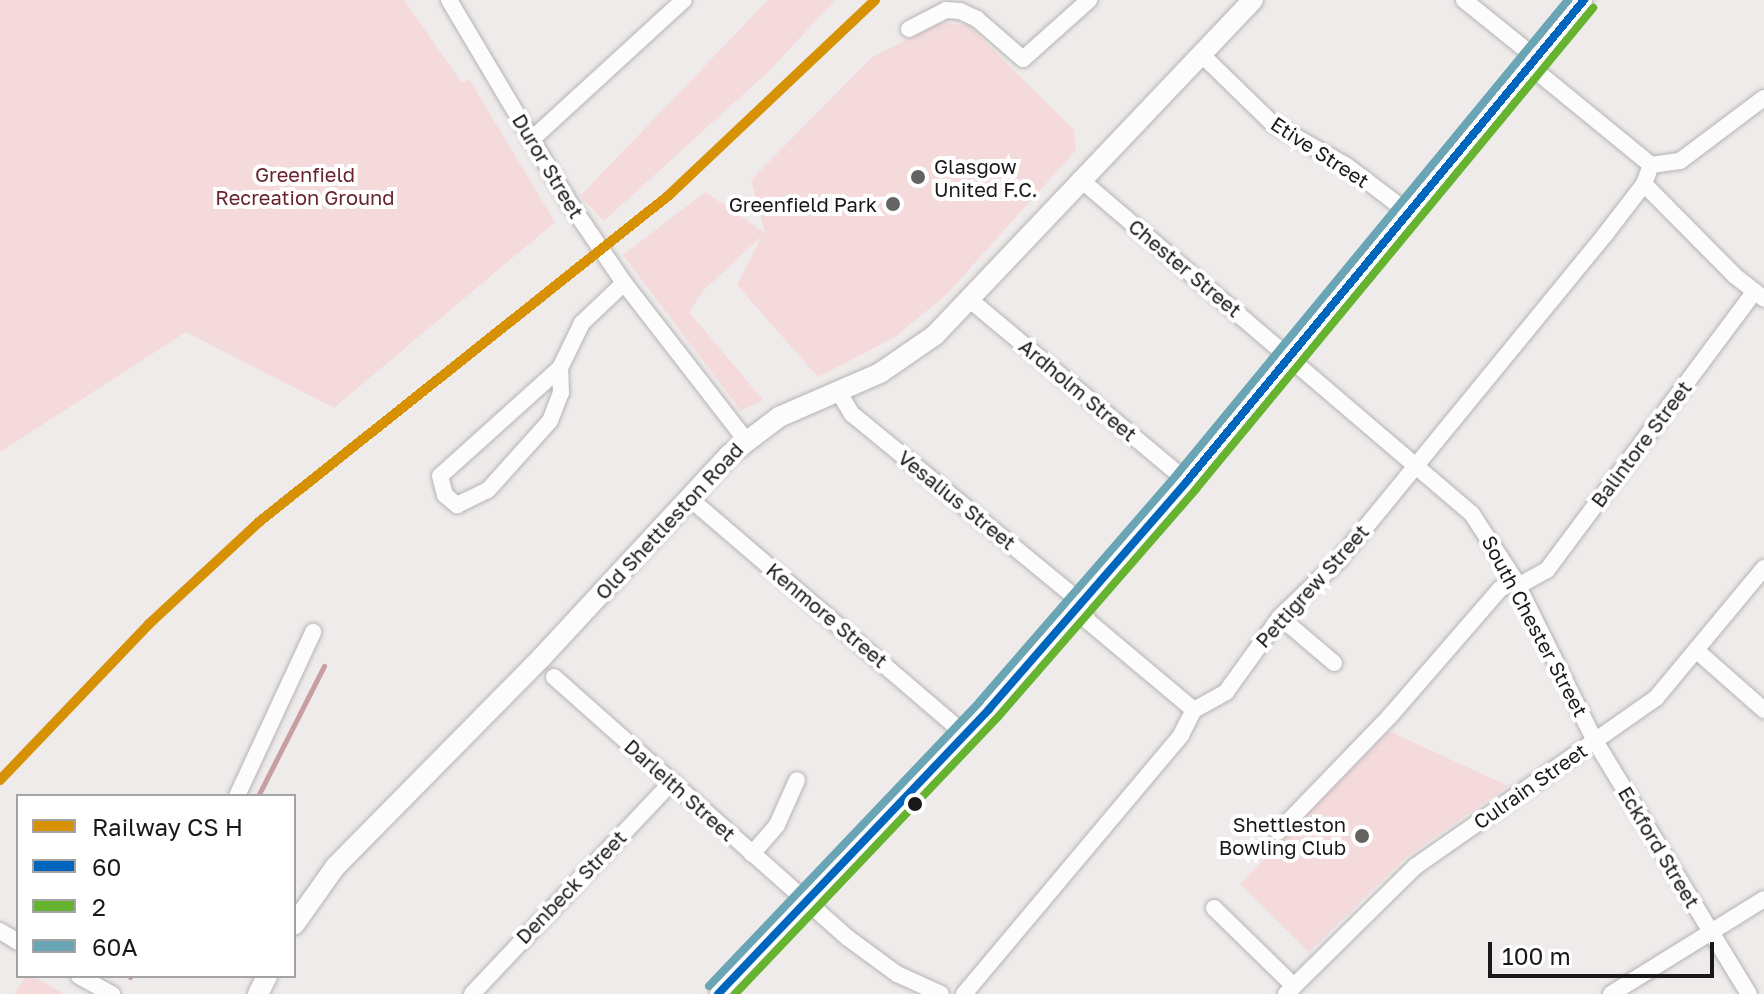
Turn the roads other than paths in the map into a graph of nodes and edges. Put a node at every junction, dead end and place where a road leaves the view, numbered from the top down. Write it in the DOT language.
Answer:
graph roads {
  1 [pos="684,0"];
  2 [pos="1089,0"];
  3 [pos="1253,0"];
  4 [pos="1464,0"];
  5 [pos="1584,0"];
  6 [pos="451,1"];
  7 [pos="945,5"];
  8 [pos="909,29"];
  9 [pos="1201,54"];
  10 [pos="1533,62"];
  11 [pos="1764,98"];
  12 [pos="531,140"];
  13 [pos="1651,165"];
  14 [pos="1080,179"];
  15 [pos="1644,184"];
  16 [pos="1409,213"];
  17 [pos="624,283"];
  18 [pos="1759,295"];
  19 [pos="969,299"];
  20 [pos="1290,357"];
  21 [pos="560,368"];
  22 [pos="838,391"];
  23 [pos="746,440"];
  24 [pos="1417,464"];
  25 [pos="1187,481"];
  26 [pos="688,497"];
  27 [pos="1764,568"];
  28 [pos="1516,583"];
  29 [pos="1079,606"];
  30 [pos="1280,617"];
  31 [pos="313,632"];
  32 [pos="1696,650"];
  33 [pos="1334,663"];
  34 [pos="554,677"];
  35 [pos="1194,710"];
  36 [pos="1764,710"];
  37 [pos="965,734"];
  38 [pos="1595,741"];
  39 [pos="797,780"];
  40 [pos="671,783"];
  41 [pos="238,794"];
  42 [pos="1278,832"];
  43 [pos="752,854"];
  44 [pos="1764,899"];
  45 [pos="806,903"];
  46 [pos="1214,908"];
  47 [pos="296,922"];
  48 [pos="1710,932"];
  49 [pos="85,978"];
  50 [pos="107,986"];
  51 [pos="1290,990"];
  52 [pos="472,994"];
  53 [pos="718,994"];
  54 [pos="941,994"];
  55 [pos="964,994"];
  56 [pos="1611,994"];
  57 [pos="1749,994"];
  1 -- 12 [label="street"];
  2 -- 7 [label="street"];
  3 -- 9 [label="main road, Old Shettleston Road"];
  4 -- 10 [label="street"];
  5 -- 10 [label="street"];
  6 -- 12 [label="street, Duror Street"];
  7 -- 8 [label="street"];
  9 -- 14 [label="main road, Old Shettleston Road"];
  9 -- 16 [label="street, Etive Street"];
  10 -- 13 [label="street"];
  10 -- 16 [label="street"];
  11 -- 13 [label="street"];
  12 -- 17 [label="street, Duror Street"];
  13 -- 15 [label="street, Pettigrew Street"];
  14 -- 19 [label="main road, Old Shettleston Road"];
  14 -- 20 [label="street, Chester Street"];
  15 -- 18 [label="street"];
  15 -- 24 [label="street, Pettigrew Street"];
  16 -- 20 [label="street"];
  17 -- 21 [label="street"];
  17 -- 23 [label="street, Duror Street"];
  18 -- 28 [label="street, Balintore Street"];
  19 -- 22 [label="main road, Old Shettleston Road"];
  19 -- 25 [label="street, Ardholm Street"];
  20 -- 24 [label="street, South Chester Street"];
  20 -- 25 [label="street"];
  21 -- 21 [label="street"];
  22 -- 23 [label="main road, Old Shettleston Road"];
  22 -- 29 [label="street, Vesalius Street"];
  23 -- 26 [label="main road, Old Shettleston Road"];
  24 -- 28 [label="street, South Chester Street"];
  24 -- 30 [label="street, Pettigrew Street"];
  25 -- 29 [label="street"];
  26 -- 37 [label="street, Kenmore Street"];
  26 -- 47 [label="main road, Old Shettleston Road"];
  27 -- 32 [label="street, Culrain Street"];
  28 -- 38 [label="street, South Chester Street"];
  28 -- 42 [label="street, Balintore Street"];
  29 -- 35 [label="street, Vesalius Street"];
  29 -- 37 [label="street"];
  30 -- 33 [label="street"];
  30 -- 35 [label="street, Pettigrew Street"];
  31 -- 41 [label="street"];
  32 -- 36 [label="street"];
  32 -- 38 [label="street, Culrain Street"];
  34 -- 40 [label="street, Darleith Street"];
  35 -- 55 [label="street, Pettigrew Street"];
  37 -- 45 [label="street"];
  38 -- 48 [label="street, Eckford Street"];
  38 -- 51 [label="street, Culrain Street"];
  39 -- 43 [label="street"];
  40 -- 43 [label="street, Darleith Street"];
  40 -- 52 [label="street, Denbeck Street"];
  43 -- 45 [label="street, Darleith Street"];
  44 -- 48 [label="street"];
  45 -- 53 [label="street"];
  45 -- 54 [label="street, Darleith Street"];
  46 -- 51 [label="street"];
  48 -- 56 [label="street"];
  48 -- 57 [label="street, Eckford Street"];
  49 -- 50 [label="street"];
}
